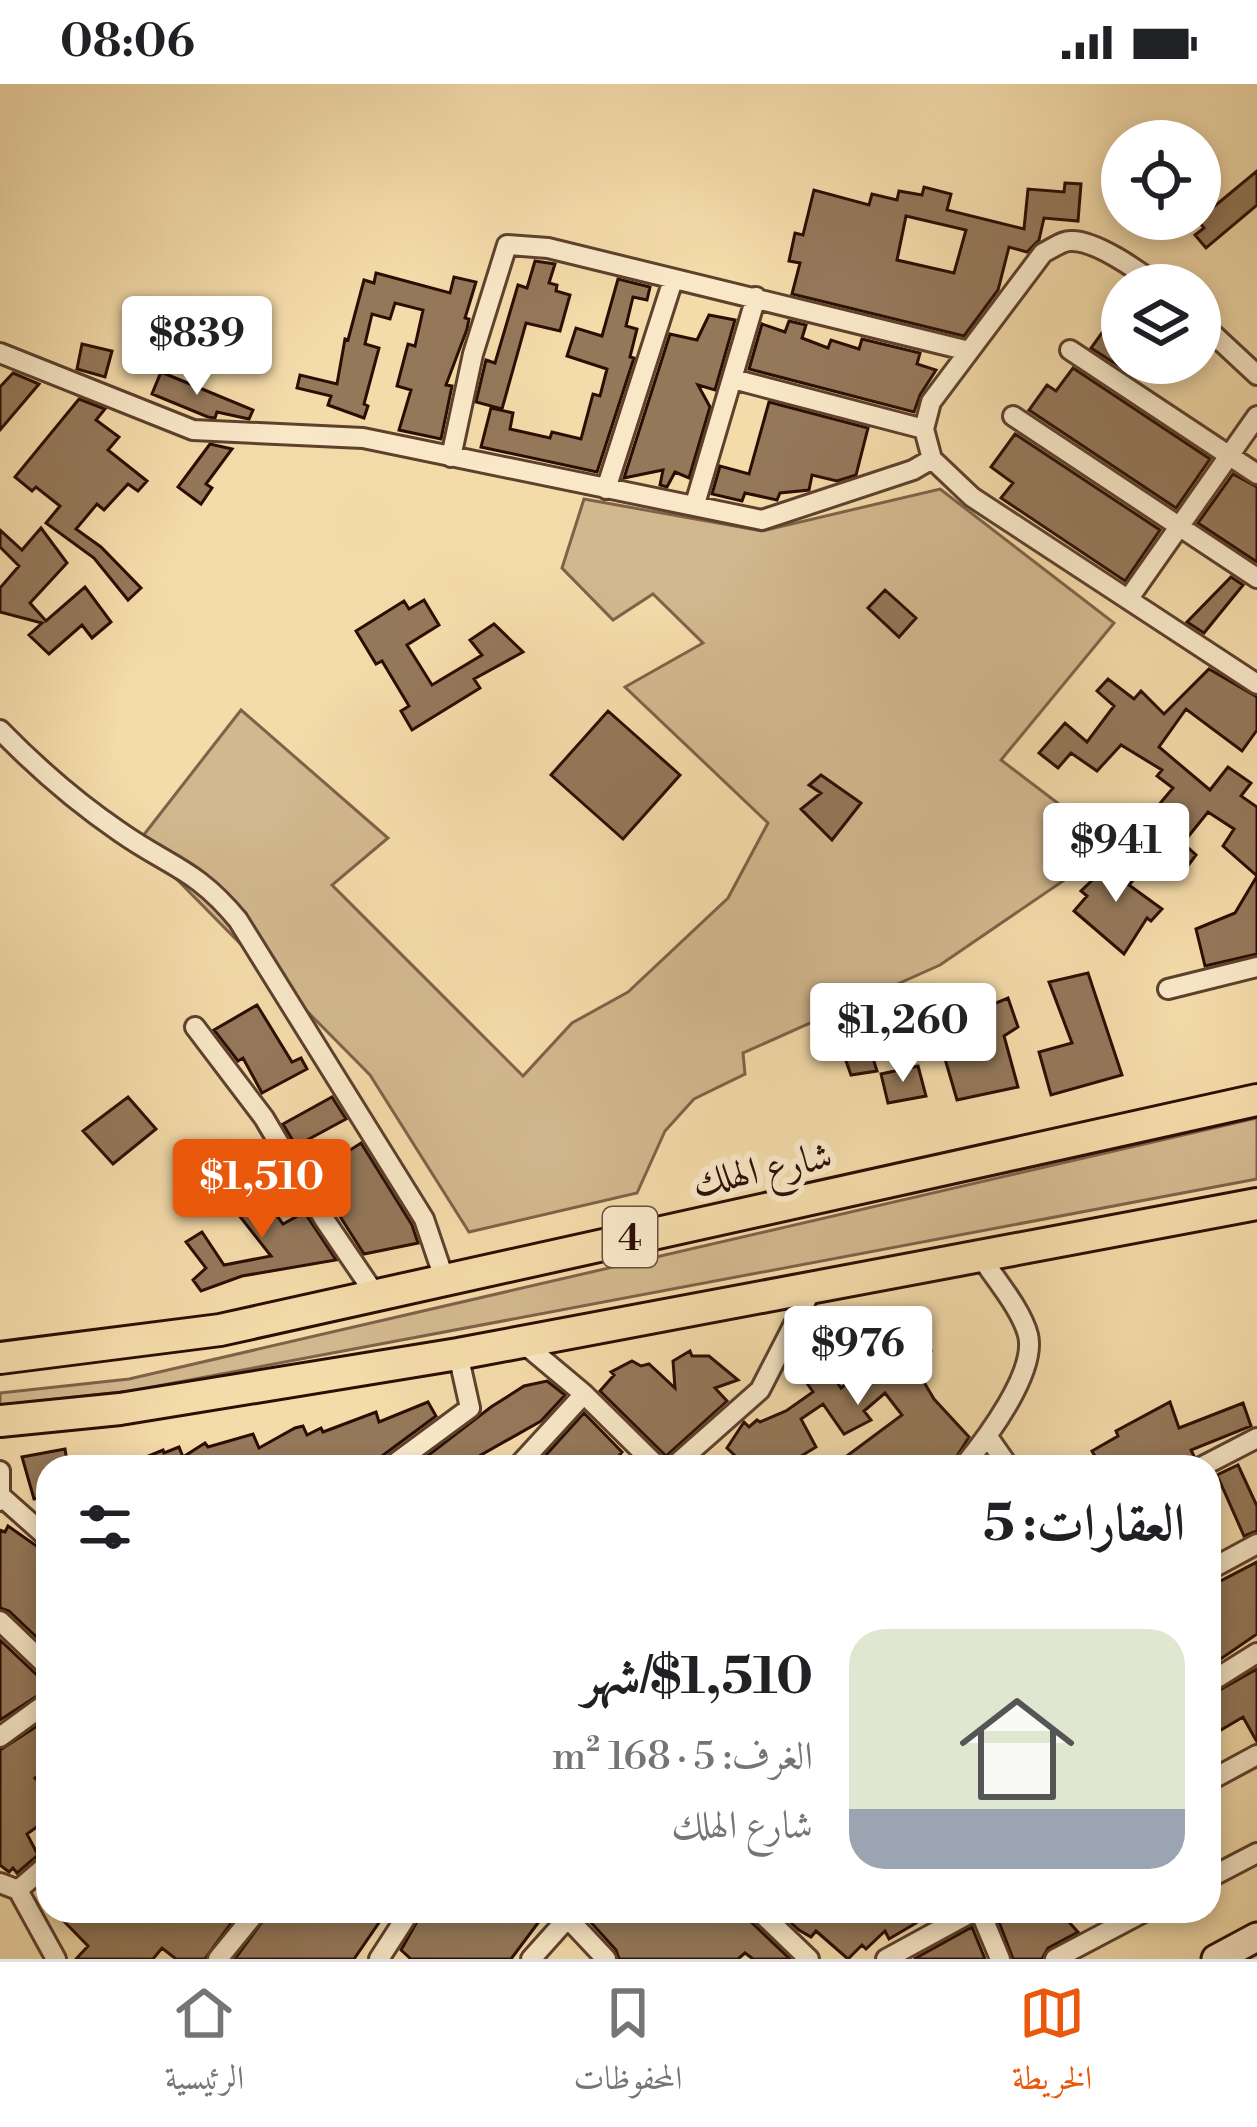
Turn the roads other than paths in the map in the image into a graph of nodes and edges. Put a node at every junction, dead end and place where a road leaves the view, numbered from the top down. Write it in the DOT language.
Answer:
graph roads {
  1 [pos="1127,264"];
  2 [pos="673,280"];
  3 [pos="756,297"];
  4 [pos="1221,342"];
  5 [pos="1070,350"];
  6 [pos="969,351"];
  7 [pos="0,353"];
  8 [pos="1257,375"];
  9 [pos="733,379"];
  10 [pos="1013,416"];
  11 [pos="1257,416"];
  12 [pos="924,429"];
  13 [pos="1229,455"];
  14 [pos="452,457"];
  15 [pos="932,459"];
  16 [pos="1257,474"];
  17 [pos="606,489"];
  18 [pos="695,504"];
  19 [pos="1181,524"];
  20 [pos="1257,578"];
  21 [pos="1129,598"];
  22 [pos="1257,684"];
  23 [pos="0,730"];
  24 [pos="1257,967"];
  25 [pos="1168,989"];
  26 [pos="195,1027"];
  27 [pos="1257,1100"];
  28 [pos="1257,1204"];
  29 [pos="979,1254"];
  30 [pos="444,1278"];
  31 [pos="813,1287"];
  32 [pos="374,1294"];
  33 [pos="522,1342"];
  34 [pos="458,1354"];
  35 [pos="0,1358"];
  36 [pos="584,1394"];
  37 [pos="0,1421"];
  38 [pos="988,1437"];
  39 [pos="1257,1438"];
  40 [pos="406,1455"];
  41 [pos="528,1455"];
  42 [pos="646,1455"];
  43 [pos="687,1455"];
  44 [pos="973,1455"];
  45 [pos="1001,1455"];
  46 [pos="1221,1457"];
  47 [pos="0,1471"];
  48 [pos="1,1499"];
  49 [pos="36,1528"];
  50 [pos="1257,1544"];
  51 [pos="1221,1564"];
  52 [pos="0,1621"];
  53 [pos="1257,1653"];
  54 [pos="36,1656"];
  55 [pos="1221,1676"];
  56 [pos="36,1711"];
  57 [pos="0,1737"];
  58 [pos="1257,1755"];
  59 [pos="1221,1774"];
  60 [pos="1257,1853"];
  61 [pos="36,1871"];
  62 [pos="1221,1872"];
  63 [pos="9,1886"];
  64 [pos="247,1923"];
  65 [pos="402,1923"];
  66 [pos="561,1923"];
  67 [pos="576,1923"];
  68 [pos="772,1923"];
  69 [pos="954,1923"];
  70 [pos="983,1923"];
  71 [pos="1123,1923"];
  72 [pos="1257,1937"];
  73 [pos="538,1956"];
  74 [pos="56,1959"];
  75 [pos="218,1959"];
  76 [pos="379,1959"];
  77 [pos="606,1959"];
  78 [pos="809,1959"];
  79 [pos="886,1959"];
  80 [pos="1000,1959"];
  81 [pos="1055,1959"];
  82 [pos="1216,1959"];
  1 -- 6 [label="street"];
  2 -- 3 [label="street"];
  2 -- 14 [label="street"];
  2 -- 17 [label="street"];
  3 -- 6 [label="street"];
  3 -- 9 [label="street"];
  4 -- 8 [label="street"];
  5 -- 13 [label="street"];
  6 -- 12 [label="street"];
  7 -- 14 [label="street"];
  9 -- 12 [label="street"];
  9 -- 18 [label="street"];
  10 -- 19 [label="street"];
  11 -- 13 [label="street"];
  12 -- 15 [label="street"];
  13 -- 16 [label="street"];
  13 -- 19 [label="street"];
  14 -- 17 [label="street"];
  15 -- 18 [label="street"];
  15 -- 21 [label="street"];
  17 -- 18 [label="street"];
  19 -- 20 [label="street"];
  19 -- 21 [label="street"];
  21 -- 22 [label="street"];
  23 -- 30 [label="street"];
  24 -- 25 [label="street"];
  26 -- 32 [label="street"];
  27 -- 30 [label="highway, شارع الهلك / 4"];
  28 -- 29 [label="highway, 4"];
  29 -- 31 [label="highway, 4"];
  29 -- 38 [label="street"];
  30 -- 32 [label="highway, شارع الهلك / 4"];
  31 -- 33 [label="highway, 4"];
  31 -- 43 [label="street"];
  32 -- 35 [label="highway, شارع الهلك / 4"];
  33 -- 34 [label="highway, 4"];
  33 -- 36 [label="street"];
  34 -- 37 [label="highway, 4"];
  34 -- 40 [label="street"];
  36 -- 41 [label="street"];
  36 -- 42 [label="street"];
  38 -- 44 [label="street"];
  38 -- 45 [label="street"];
  39 -- 46 [label="street"];
  47 -- 48 [label="street"];
  48 -- 49 [label="street"];
  50 -- 51 [label="street"];
  52 -- 54 [label="street"];
  53 -- 55 [label="street"];
  56 -- 57 [label="street"];
  58 -- 59 [label="street"];
  60 -- 62 [label="street"];
  61 -- 63 [label="street"];
  63 -- 74 [label="street"];
  64 -- 75 [label="street"];
  65 -- 76 [label="street"];
  66 -- 73 [label="street"];
  67 -- 77 [label="street"];
  68 -- 78 [label="street"];
  69 -- 79 [label="street"];
  70 -- 80 [label="street"];
  71 -- 81 [label="street"];
  72 -- 82 [label="main road"];
}
